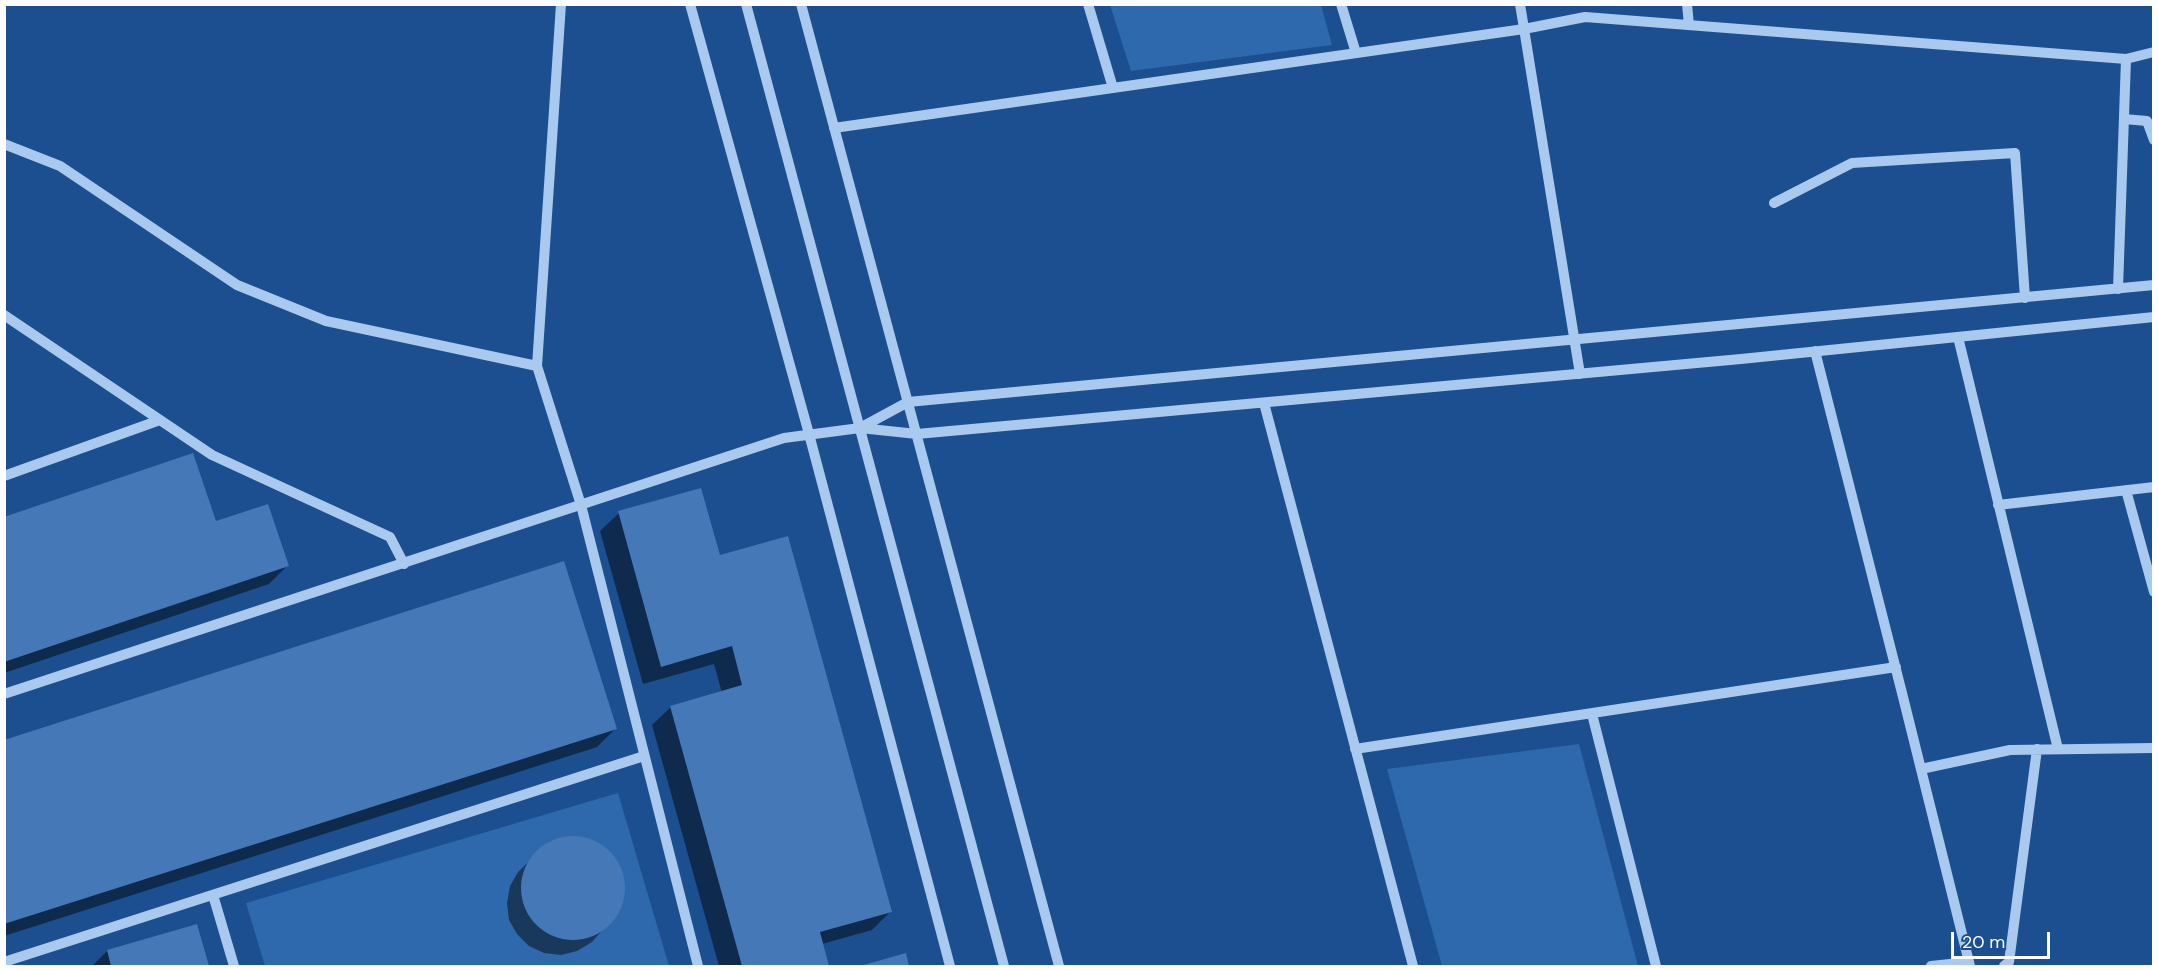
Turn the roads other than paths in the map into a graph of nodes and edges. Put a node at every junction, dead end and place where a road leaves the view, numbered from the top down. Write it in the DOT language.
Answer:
graph roads {
  1 [pos="561,4"];
  2 [pos="690,4"];
  3 [pos="746,4"];
  4 [pos="801,4"];
  5 [pos="1088,4"];
  6 [pos="1341,4"];
  7 [pos="1520,4"];
  8 [pos="1687,4"];
  9 [pos="1689,25"];
  10 [pos="1524,29"];
  11 [pos="2154,52"];
  12 [pos="1356,53"];
  13 [pos="2126,59"];
  14 [pos="1113,88"];
  15 [pos="2124,119"];
  16 [pos="834,128"];
  17 [pos="2154,140"];
  18 [pos="4,144"];
  19 [pos="1774,203"];
  20 [pos="2154,285"];
  21 [pos="2118,289"];
  22 [pos="2025,298"];
  23 [pos="4,315"];
  24 [pos="2154,317"];
  25 [pos="1958,337"];
  26 [pos="1575,340"];
  27 [pos="1815,351"];
  28 [pos="537,366"];
  29 [pos="1580,374"];
  30 [pos="908,402"];
  31 [pos="1264,402"];
  32 [pos="160,420"];
  33 [pos="860,428"];
  34 [pos="809,434"];
  35 [pos="917,434"];
  36 [pos="4,476"];
  37 [pos="2154,487"];
  38 [pos="2126,490"];
  39 [pos="580,505"];
  40 [pos="1998,505"];
  41 [pos="404,564"];
  42 [pos="2154,592"];
  43 [pos="1896,667"];
  44 [pos="4,694"];
  45 [pos="1592,714"];
  46 [pos="2154,748"];
  47 [pos="1355,749"];
  48 [pos="2037,749"];
  49 [pos="2058,749"];
  50 [pos="644,756"];
  51 [pos="1921,769"];
  52 [pos="213,895"];
  53 [pos="4,962"];
  54 [pos="1969,964"];
  55 [pos="234,966"];
  56 [pos="698,966"];
  57 [pos="950,966"];
  58 [pos="1004,966"];
  59 [pos="1059,966"];
  60 [pos="1413,966"];
  61 [pos="1656,966"];
  62 [pos="1931,966"];
  63 [pos="2004,966"];
  1 -- 28 [label="street"];
  2 -- 34 [label="street"];
  3 -- 33 [label="street"];
  4 -- 16 [label="street"];
  5 -- 14 [label="street"];
  6 -- 12 [label="street"];
  7 -- 10 [label="street"];
  8 -- 9 [label="street"];
  9 -- 10 [label="street"];
  9 -- 13 [label="street"];
  10 -- 12 [label="street"];
  10 -- 26 [label="street"];
  11 -- 13 [label="street"];
  12 -- 14 [label="street"];
  13 -- 15 [label="street"];
  14 -- 16 [label="street"];
  15 -- 17 [label="street"];
  15 -- 21 [label="street"];
  16 -- 30 [label="street"];
  18 -- 28 [label="street"];
  19 -- 22 [label="street"];
  20 -- 21 [label="street"];
  21 -- 22 [label="street"];
  22 -- 26 [label="street"];
  23 -- 32 [label="street"];
  24 -- 25 [label="street"];
  25 -- 27 [label="street"];
  25 -- 40 [label="street"];
  26 -- 29 [label="street"];
  26 -- 30 [label="street"];
  27 -- 29 [label="street"];
  27 -- 43 [label="street"];
  28 -- 39 [label="street"];
  29 -- 31 [label="street"];
  30 -- 33 [label="street"];
  30 -- 35 [label="street"];
  31 -- 35 [label="street"];
  31 -- 47 [label="street"];
  32 -- 36 [label="street"];
  32 -- 41 [label="street"];
  33 -- 34 [label="street"];
  33 -- 35 [label="street"];
  33 -- 58 [label="street"];
  34 -- 39 [label="street"];
  34 -- 57 [label="street"];
  35 -- 59 [label="street"];
  37 -- 38 [label="street"];
  38 -- 40 [label="street"];
  38 -- 42 [label="street"];
  39 -- 41 [label="street"];
  39 -- 50 [label="street"];
  40 -- 49 [label="street"];
  41 -- 44 [label="street"];
  43 -- 45 [label="street"];
  43 -- 51 [label="street"];
  45 -- 47 [label="street"];
  45 -- 61 [label="street"];
  46 -- 49 [label="street"];
  47 -- 60 [label="street"];
  48 -- 49 [label="street"];
  48 -- 51 [label="street"];
  48 -- 63 [label="street"];
  50 -- 52 [label="street"];
  50 -- 56 [label="street"];
  51 -- 54 [label="street"];
  52 -- 53 [label="street"];
  52 -- 55 [label="street"];
  54 -- 62 [label="street"];
}
